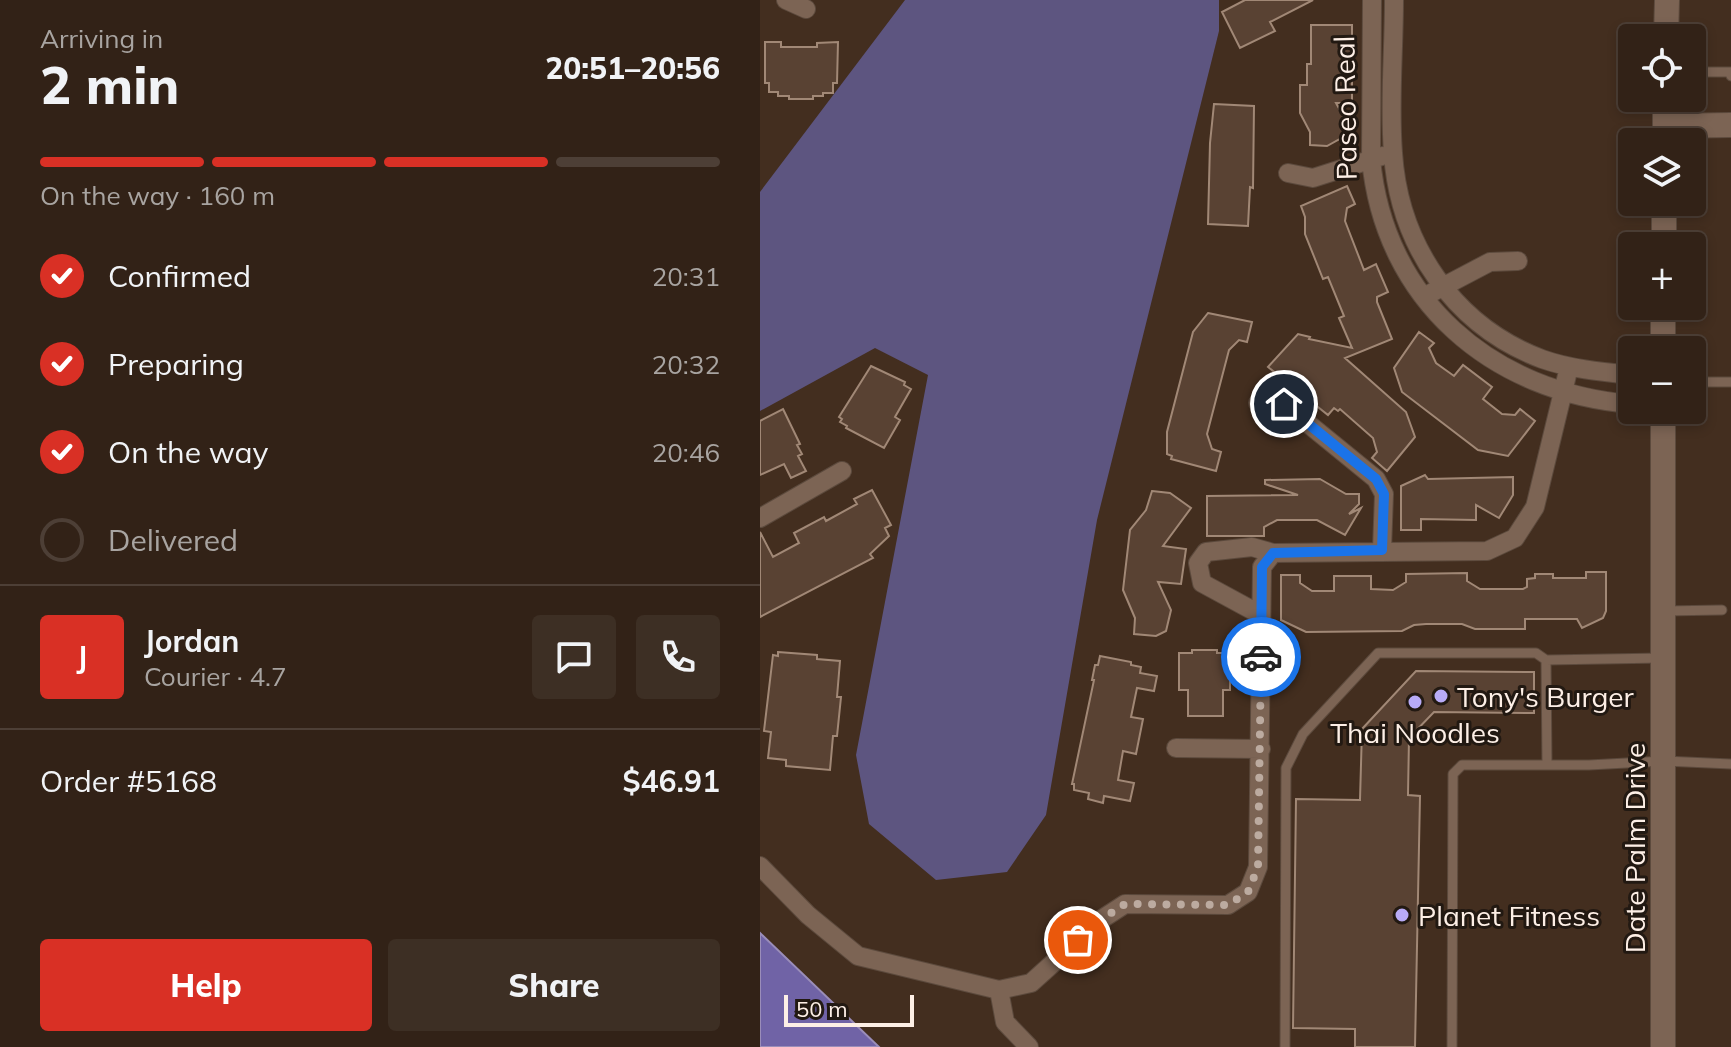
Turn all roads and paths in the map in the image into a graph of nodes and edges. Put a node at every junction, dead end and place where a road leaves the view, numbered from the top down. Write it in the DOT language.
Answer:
graph roads {
  1 [pos="786,0"];
  2 [pos="1372,0"];
  3 [pos="1394,0"];
  4 [pos="1667,0"];
  5 [pos="806,9"];
  6 [pos="1666,24"];
  7 [pos="1706,72"];
  8 [pos="1731,76"];
  9 [pos="1731,125"];
  10 [pos="1706,128"];
  11 [pos="1392,153"];
  12 [pos="1371,159"];
  13 [pos="1288,173"];
  14 [pos="1518,261"];
  15 [pos="1441,286"];
  16 [pos="1423,300"];
  17 [pos="1569,367"];
  18 [pos="1618,373"];
  19 [pos="1706,382"];
  20 [pos="1731,382"];
  21 [pos="1562,391"];
  22 [pos="1618,401"];
  23 [pos="1258,403"];
  24 [pos="1663,424"];
  25 [pos="842,471"];
  26 [pos="760,518"];
  27 [pos="1382,550"];
  28 [pos="1273,553"];
  29 [pos="1722,610"];
  30 [pos="1664,611"];
  31 [pos="1261,615"];
  32 [pos="1664,658"];
  33 [pos="1546,660"];
  34 [pos="1176,748"];
  35 [pos="1261,749"];
  36 [pos="1664,761"];
  37 [pos="1547,764"];
  38 [pos="1731,764"];
  39 [pos="760,866"];
  40 [pos="999,990"];
  41 [pos="1029,1047"];
  42 [pos="1285,1047"];
  43 [pos="1452,1047"];
  44 [pos="1663,1047"];
  1 -- 5 [label="street"];
  2 -- 12 [label="street, Paseo Real"];
  3 -- 11 [label="street, Paseo Real"];
  4 -- 6 [label="main road"];
  7 -- 8 [label="lane"];
  9 -- 10 [label="main road"];
  11 -- 12 [label="street"];
  11 -- 15 [label="street, Paseo Real"];
  12 -- 13 [label="street"];
  12 -- 16 [label="street, Paseo Real"];
  14 -- 15 [label="street"];
  15 -- 16 [label="street"];
  15 -- 17 [label="street, Paseo Real"];
  16 -- 21 [label="street, Paseo Real"];
  17 -- 18 [label="street, Paseo Real"];
  17 -- 21 [label="street"];
  19 -- 20 [label="lane"];
  21 -- 22 [label="street, Paseo Real"];
  21 -- 27 [label="street"];
  23 -- 27 [label="street"];
  24 -- 30 [label="main road, Date Palm Drive"];
  25 -- 26 [label="street"];
  27 -- 28 [label="street"];
  28 -- 31 [label="street"];
  28 -- 31 [label="street"];
  29 -- 30 [label="lane"];
  30 -- 32 [label="main road, Date Palm Drive"];
  31 -- 35 [label="street"];
  32 -- 33 [label="lane"];
  32 -- 36 [label="main road, Date Palm Drive"];
  33 -- 37 [label="lane"];
  33 -- 42 [label="lane"];
  34 -- 35 [label="street"];
  35 -- 40 [label="street"];
  36 -- 37 [label="lane"];
  36 -- 38 [label="lane"];
  36 -- 44 [label="main road, Date Palm Drive"];
  37 -- 43 [label="lane"];
  39 -- 40 [label="street"];
  40 -- 41 [label="street"];
}
